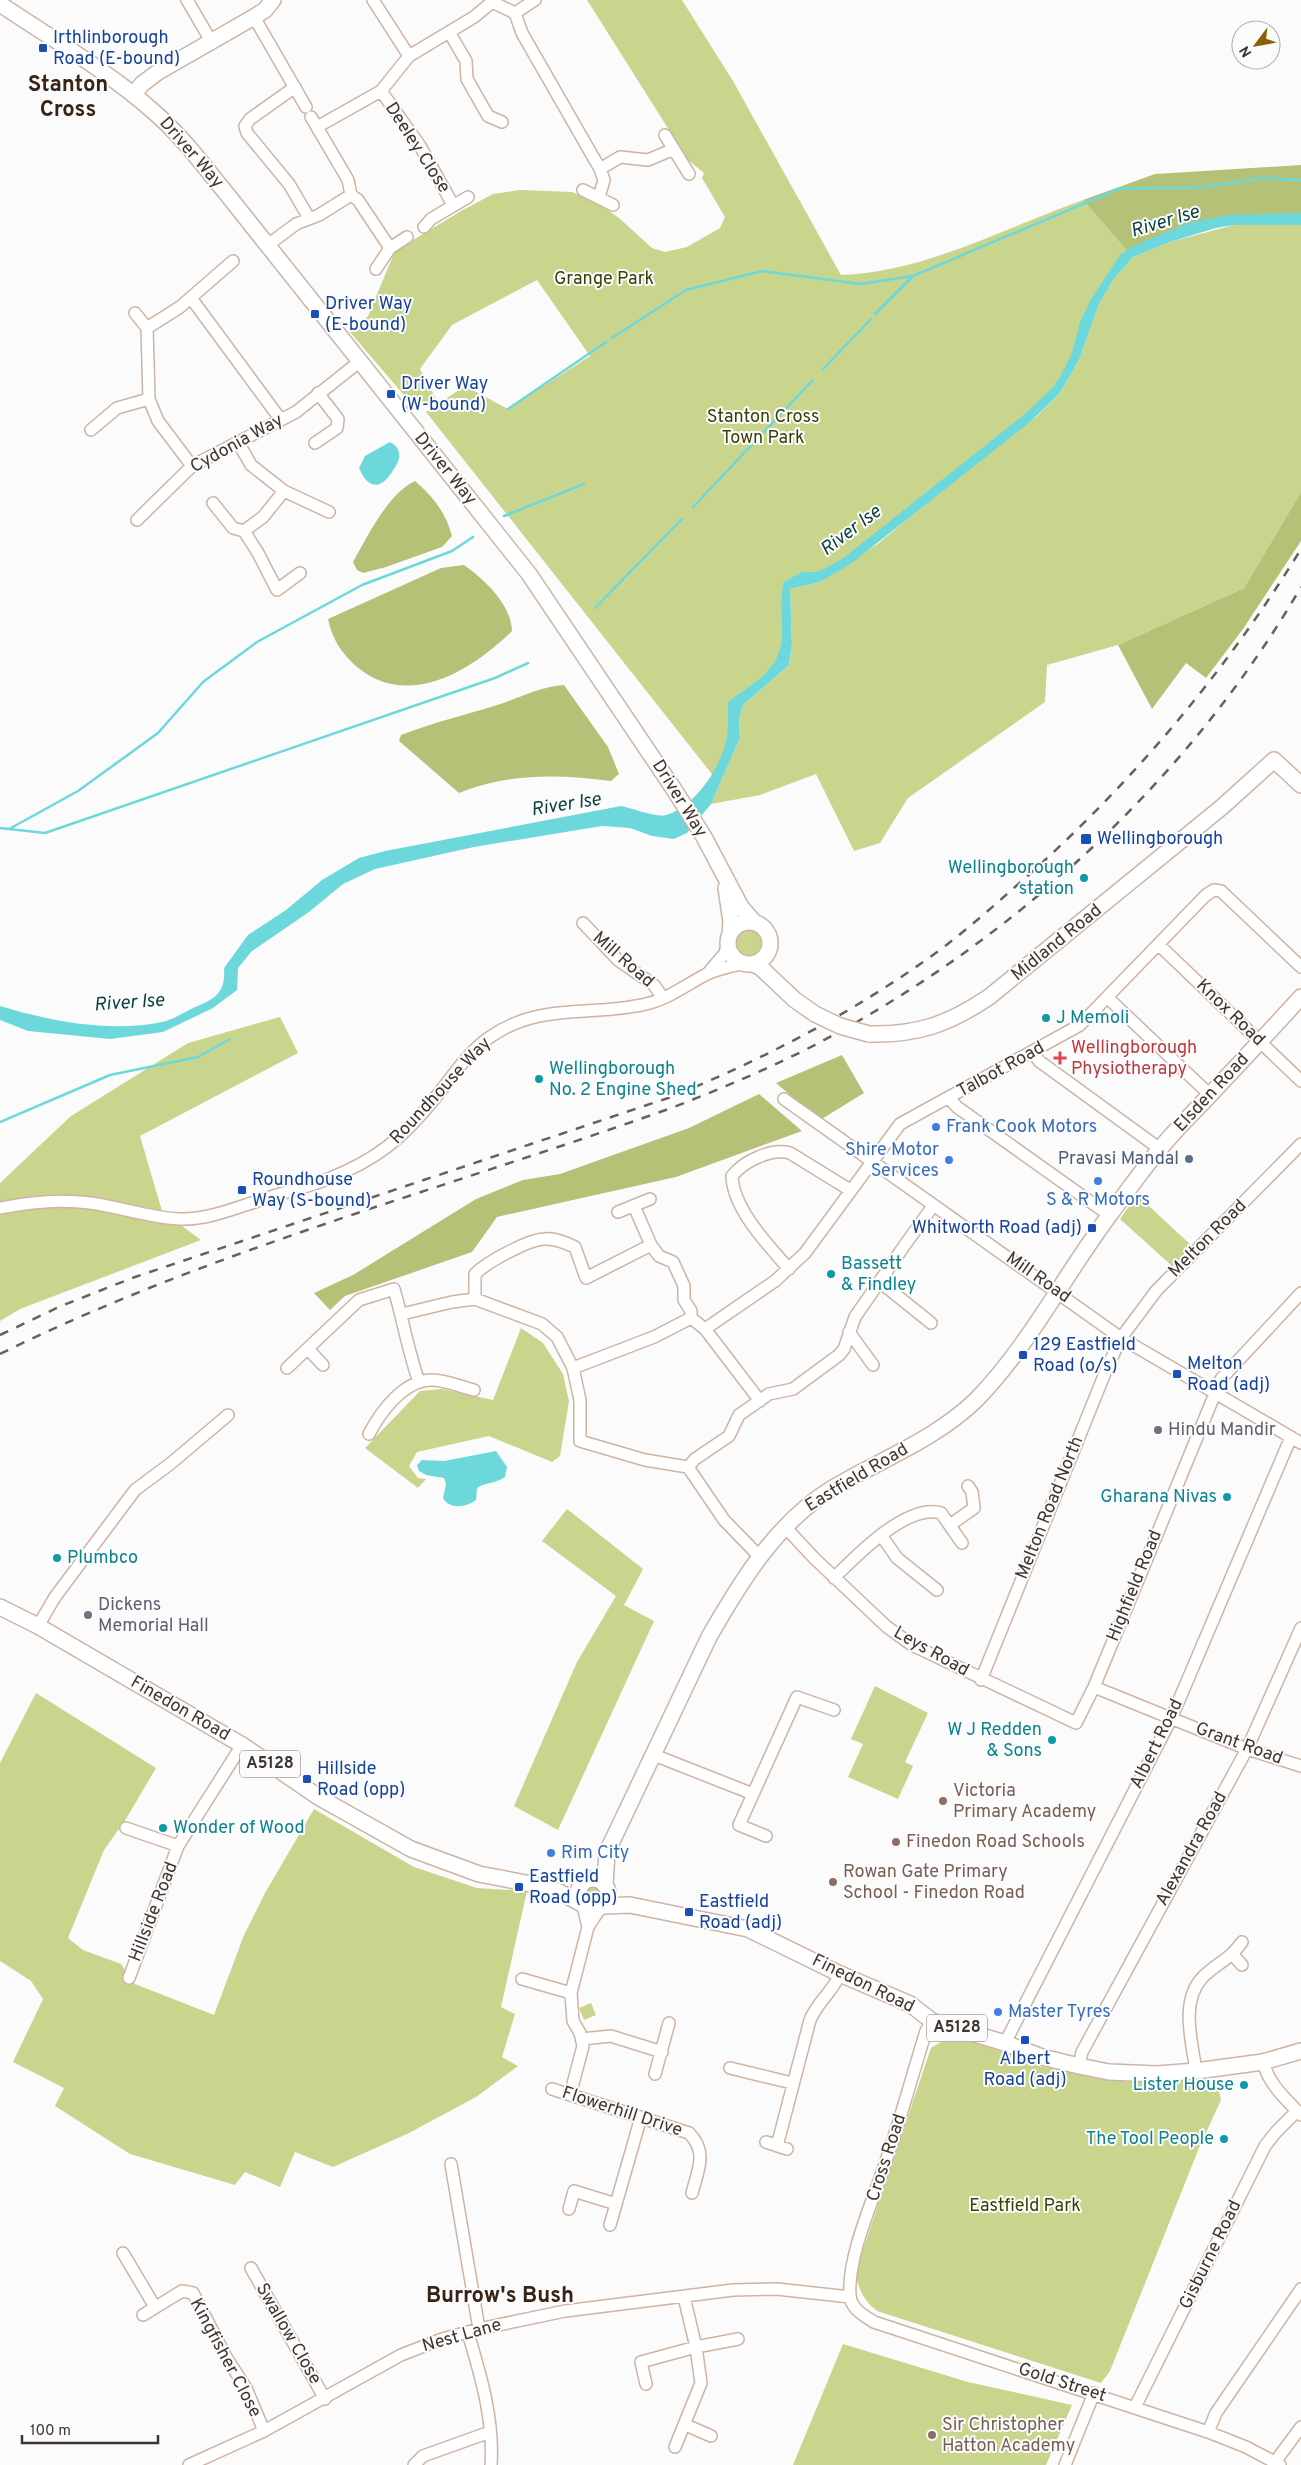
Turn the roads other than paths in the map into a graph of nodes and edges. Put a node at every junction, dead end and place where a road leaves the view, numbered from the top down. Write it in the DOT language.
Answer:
graph roads {
  1 [pos="187,0"];
  2 [pos="273,0"];
  3 [pos="373,0"];
  4 [pos="535,0"];
  5 [pos="492,1"];
  6 [pos="0,4"];
  7 [pos="515,13"];
  8 [pos="254,17"];
  9 [pos="449,32"];
  10 [pos="211,41"];
  11 [pos="409,56"];
  12 [pos="295,88"];
  13 [pos="380,91"];
  14 [pos="134,94"];
  15 [pos="311,117"];
  16 [pos="502,122"];
  17 [pos="665,135"];
  18 [pos="674,149"];
  19 [pos="600,169"];
  20 [pos="689,174"];
  21 [pos="582,190"];
  22 [pos="351,195"];
  23 [pos="468,196"];
  24 [pos="599,197"];
  25 [pos="454,205"];
  26 [pos="613,205"];
  27 [pos="309,218"];
  28 [pos="424,227"];
  29 [pos="406,237"];
  30 [pos="268,245"];
  31 [pos="390,248"];
  32 [pos="233,261"];
  33 [pos="376,269"];
  34 [pos="191,298"];
  35 [pos="135,313"];
  36 [pos="147,328"];
  37 [pos="359,362"];
  38 [pos="318,393"];
  39 [pos="149,399"];
  40 [pos="281,420"];
  41 [pos="91,430"];
  42 [pos="238,442"];
  43 [pos="315,444"];
  44 [pos="192,466"];
  45 [pos="284,491"];
  46 [pos="213,503"];
  47 [pos="329,512"];
  48 [pos="137,520"];
  49 [pos="244,531"];
  50 [pos="300,573"];
  51 [pos="1301,785"];
  52 [pos="721,870"];
  53 [pos="754,922"];
  54 [pos="583,923"];
  55 [pos="729,937"];
  56 [pos="1159,945"];
  57 [pos="770,948"];
  58 [pos="748,964"];
  59 [pos="1301,967"];
  60 [pos="707,974"];
  61 [pos="779,984"];
  62 [pos="1301,997"];
  63 [pos="663,998"];
  64 [pos="1108,998"];
  65 [pos="1260,1042"];
  66 [pos="1033,1052"];
  67 [pos="1301,1081"];
  68 [pos="1210,1095"];
  69 [pos="784,1098"];
  70 [pos="950,1098"];
  71 [pos="1301,1144"];
  72 [pos="1160,1149"];
  73 [pos="872,1162"];
  74 [pos="850,1190"];
  75 [pos="650,1199"];
  76 [pos="634,1206"];
  77 [pos="933,1206"];
  78 [pos="0,1208"];
  79 [pos="618,1212"];
  80 [pos="1109,1215"];
  81 [pos="651,1245"];
  82 [pos="789,1269"];
  83 [pos="880,1282"];
  84 [pos="1057,1290"];
  85 [pos="1301,1293"];
  86 [pos="475,1299"];
  87 [pos="402,1314"];
  88 [pos="691,1318"];
  89 [pos="931,1323"];
  90 [pos="705,1329"];
  91 [pos="849,1332"];
  92 [pos="1121,1338"];
  93 [pos="308,1349"];
  94 [pos="323,1365"];
  95 [pos="873,1365"];
  96 [pos="287,1368"];
  97 [pos="573,1368"];
  98 [pos="419,1382"];
  99 [pos="474,1390"];
  100 [pos="1214,1392"];
  101 [pos="760,1401"];
  102 [pos="228,1415"];
  103 [pos="369,1434"];
  104 [pos="1296,1440"];
  105 [pos="688,1467"];
  106 [pos="968,1486"];
  107 [pos="950,1525"];
  108 [pos="786,1529"];
  109 [pos="881,1535"];
  110 [pos="962,1543"];
  111 [pos="760,1557"];
  112 [pos="834,1578"];
  113 [pos="937,1590"];
  114 [pos="0,1607"];
  115 [pos="38,1626"];
  116 [pos="1301,1628"];
  117 [pos="981,1680"];
  118 [pos="1094,1687"];
  119 [pos="834,1710"];
  120 [pos="1171,1719"];
  121 [pos="1076,1723"];
  122 [pos="242,1745"];
  123 [pos="1247,1748"];
  124 [pos="654,1755"];
  125 [pos="1301,1766"];
  126 [pos="753,1794"];
  127 [pos="126,1828"];
  128 [pos="766,1836"];
  129 [pos="178,1846"];
  130 [pos="608,1852"];
  131 [pos="585,1881"];
  132 [pos="606,1887"];
  133 [pos="552,1888"];
  134 [pos="582,1904"];
  135 [pos="630,1905"];
  136 [pos="602,1907"];
  137 [pos="588,1927"];
  138 [pos="1242,1942"];
  139 [pos="1233,1955"];
  140 [pos="1242,1965"];
  141 [pos="840,1974"];
  142 [pos="129,1978"];
  143 [pos="522,1979"];
  144 [pos="571,1993"];
  145 [pos="932,2021"];
  146 [pos="668,2023"];
  147 [pos="582,2039"];
  148 [pos="1005,2043"];
  149 [pos="1301,2051"];
  150 [pos="662,2052"];
  151 [pos="1263,2062"];
  152 [pos="1079,2066"];
  153 [pos="730,2068"];
  154 [pos="1196,2071"];
  155 [pos="655,2074"];
  156 [pos="792,2083"];
  157 [pos="552,2089"];
  158 [pos="570,2095"];
  159 [pos="1299,2113"];
  160 [pos="641,2117"];
  161 [pos="777,2146"];
  162 [pos="451,2164"];
  163 [pos="692,2193"];
  164 [pos="616,2204"];
  165 [pos="568,2209"];
  166 [pos="610,2225"];
  167 [pos="123,2253"];
  168 [pos="251,2268"];
  169 [pos="1301,2289"];
  170 [pos="684,2297"];
  171 [pos="850,2297"];
  172 [pos="155,2307"];
  173 [pos="143,2315"];
  174 [pos="474,2331"];
  175 [pos="738,2339"];
  176 [pos="696,2347"];
  177 [pos="646,2384"];
  178 [pos="1094,2393"];
  179 [pos="325,2399"];
  180 [pos="1135,2407"];
  181 [pos="686,2425"];
  182 [pos="1301,2427"];
  183 [pos="264,2431"];
  184 [pos="490,2432"];
  185 [pos="1208,2432"];
  186 [pos="711,2436"];
  187 [pos="675,2447"];
  188 [pos="1277,2464"];
  189 [pos="189,2465"];
  190 [pos="414,2465"];
  191 [pos="491,2465"];
  192 [pos="1065,2465"];
  1 -- 10 [label="street"];
  2 -- 8 [label="main road"];
  3 -- 11 [label="street"];
  4 -- 7 [label="street"];
  5 -- 7 [label="street"];
  5 -- 9 [label="street"];
  6 -- 14 [label="main road, Driver Way"];
  7 -- 19 [label="street"];
  8 -- 10 [label="main road"];
  8 -- 12 [label="street"];
  9 -- 11 [label="street"];
  9 -- 16 [label="street"];
  10 -- 14 [label="main road"];
  11 -- 13 [label="street"];
  12 -- 15 [label="street"];
  12 -- 27 [label="street"];
  13 -- 15 [label="street"];
  13 -- 25 [label="street, Deeley Close"];
  14 -- 30 [label="main road, Driver Way"];
  15 -- 22 [label="street"];
  17 -- 18 [label="street"];
  18 -- 19 [label="street"];
  18 -- 20 [label="street"];
  19 -- 24 [label="street"];
  21 -- 24 [label="street"];
  22 -- 27 [label="street"];
  22 -- 31 [label="street"];
  23 -- 25 [label="street"];
  24 -- 26 [label="street"];
  25 -- 28 [label="street"];
  27 -- 30 [label="street"];
  29 -- 31 [label="street"];
  30 -- 37 [label="main road, Driver Way"];
  31 -- 33 [label="street"];
  32 -- 34 [label="street"];
  34 -- 36 [label="street"];
  34 -- 40 [label="street"];
  35 -- 36 [label="street"];
  36 -- 39 [label="street"];
  37 -- 38 [label="street, Cydonia Way"];
  37 -- 52 [label="main road, Driver Way"];
  38 -- 40 [label="street, Cydonia Way"];
  38 -- 43 [label="street"];
  39 -- 41 [label="street"];
  39 -- 44 [label="street"];
  40 -- 42 [label="street, Cydonia Way"];
  42 -- 44 [label="street, Cydonia Way"];
  42 -- 45 [label="street"];
  44 -- 48 [label="street, Cydonia Way"];
  45 -- 47 [label="street"];
  45 -- 49 [label="street"];
  46 -- 49 [label="street"];
  49 -- 50 [label="street"];
  51 -- 61 [label="main road, Midland Road, bridge"];
  52 -- 53 [label="main road, Driver Way"];
  52 -- 55 [label="main road, Driver Way"];
  53 -- 55 [label="main road"];
  53 -- 57 [label="main road"];
  54 -- 63 [label="street, Mill Road"];
  55 -- 58 [label="main road"];
  55 -- 60 [label="street, Roundhouse Way"];
  56 -- 59 [label="street, Talbot Road"];
  56 -- 64 [label="street, Talbot Road"];
  56 -- 65 [label="street, Knox Road"];
  57 -- 58 [label="main road"];
  57 -- 61 [label="main road"];
  58 -- 60 [label="street, Roundhouse Way"];
  58 -- 61 [label="main road, Midland Road"];
  60 -- 63 [label="street, Roundhouse Way"];
  62 -- 65 [label="main road, Elsden Road"];
  63 -- 78 [label="street, Roundhouse Way"];
  64 -- 66 [label="street, Talbot Road"];
  64 -- 68 [label="street"];
  65 -- 67 [label="street, Knox Road"];
  65 -- 68 [label="main road, Elsden Road"];
  66 -- 70 [label="street, Talbot Road"];
  66 -- 72 [label="street"];
  68 -- 72 [label="main road, Elsden Road"];
  69 -- 73 [label="street, Mill Road"];
  70 -- 73 [label="street, Talbot Road"];
  70 -- 80 [label="street"];
  71 -- 92 [label="street, Melton Road"];
  72 -- 80 [label="main road, Elsden Road"];
  73 -- 74 [label="street, Talbot Road"];
  73 -- 77 [label="street, Mill Road"];
  74 -- 82 [label="street, Talbot Road"];
  74 -- 82 [label="street"];
  75 -- 76 [label="street"];
  76 -- 79 [label="street"];
  76 -- 81 [label="street"];
  77 -- 83 [label="street"];
  77 -- 84 [label="street, Mill Road"];
  80 -- 84 [label="main road, Elsden Road"];
  81 -- 86 [label="street"];
  81 -- 88 [label="street"];
  82 -- 90 [label="street, Talbot Road"];
  83 -- 89 [label="street"];
  83 -- 91 [label="street"];
  84 -- 92 [label="street, Mill Road"];
  84 -- 108 [label="main road, Eastfield Road"];
  85 -- 100 [label="street, Highfield Road"];
  86 -- 87 [label="street"];
  86 -- 97 [label="street"];
  87 -- 93 [label="street"];
  87 -- 98 [label="street"];
  88 -- 90 [label="street"];
  88 -- 97 [label="street"];
  90 -- 101 [label="street"];
  91 -- 95 [label="street"];
  91 -- 101 [label="street"];
  92 -- 100 [label="street, Mill Road"];
  92 -- 117 [label="street, Melton Road North"];
  93 -- 94 [label="street"];
  93 -- 96 [label="street"];
  97 -- 105 [label="street"];
  98 -- 99 [label="street"];
  98 -- 103 [label="street"];
  100 -- 104 [label="street, Mill Road"];
  100 -- 118 [label="street, Highfield Road"];
  101 -- 105 [label="street"];
  102 -- 115 [label="street"];
  104 -- 120 [label="street, Albert Road"];
  105 -- 111 [label="street"];
  106 -- 107 [label="street"];
  107 -- 109 [label="street"];
  107 -- 110 [label="street"];
  108 -- 111 [label="main road, Eastfield Road"];
  108 -- 112 [label="street, Leys Road"];
  109 -- 112 [label="street"];
  109 -- 113 [label="street"];
  111 -- 124 [label="main road, Eastfield Road"];
  112 -- 117 [label="street, Leys Road"];
  114 -- 115 [label="main road, Finedon Road / A5128"];
  115 -- 122 [label="main road, Finedon Road / A5128"];
  116 -- 123 [label="street, Alexandra Road"];
  117 -- 121 [label="street, Leys Road"];
  118 -- 120 [label="street, Grant Road"];
  118 -- 121 [label="street, Highfield Road"];
  119 -- 126 [label="street"];
  120 -- 123 [label="street, Grant Road"];
  120 -- 148 [label="street, Albert Road"];
  122 -- 129 [label="street, Hillside Road"];
  122 -- 133 [label="main road, Finedon Road / A5128"];
  123 -- 125 [label="street, Grant Road"];
  123 -- 152 [label="street, Alexandra Road"];
  124 -- 126 [label="street"];
  124 -- 130 [label="main road, Eastfield Road"];
  126 -- 128 [label="street"];
  127 -- 129 [label="street, Hillside Road"];
  129 -- 142 [label="street, Hillside Road"];
  130 -- 131 [label="main road, Eastfield Road"];
  130 -- 132 [label="main road, Eastfield Road"];
  131 -- 132 [label="main road"];
  131 -- 133 [label="main road, Finedon Road / A5128"];
  131 -- 134 [label="main road"];
  132 -- 135 [label="main road, Finedon Road / A5128"];
  132 -- 136 [label="main road"];
  133 -- 134 [label="main road, Finedon Road / A5128"];
  134 -- 136 [label="main road"];
  134 -- 137 [label="street"];
  135 -- 136 [label="main road, Finedon Road / A5128"];
  135 -- 141 [label="main road, Finedon Road / A5128"];
  136 -- 137 [label="street"];
  137 -- 144 [label="street"];
  138 -- 139 [label="street"];
  139 -- 140 [label="street"];
  139 -- 154 [label="street"];
  141 -- 145 [label="main road, Finedon Road / A5128"];
  141 -- 156 [label="street"];
  143 -- 144 [label="street"];
  144 -- 147 [label="street"];
  145 -- 148 [label="main road, Finedon Road / A5128"];
  145 -- 171 [label="street, Cross Road"];
  146 -- 150 [label="street"];
  147 -- 150 [label="street"];
  147 -- 158 [label="street"];
  148 -- 152 [label="main road, Finedon Road / A5128"];
  149 -- 151 [label="main road, Finedon Road / A5128"];
  150 -- 155 [label="street"];
  151 -- 154 [label="main road, Finedon Road / A5128"];
  151 -- 159 [label="street"];
  152 -- 154 [label="main road, Finedon Road / A5128"];
  153 -- 156 [label="street"];
  156 -- 161 [label="street"];
  157 -- 158 [label="street, Flowerhill Drive"];
  158 -- 160 [label="street, Flowerhill Drive"];
  159 -- 180 [label="street, Gisburne Road"];
  160 -- 163 [label="street, Flowerhill Drive"];
  160 -- 164 [label="street"];
  162 -- 174 [label="street"];
  164 -- 165 [label="street"];
  164 -- 166 [label="street"];
  167 -- 172 [label="street"];
  168 -- 179 [label="street, Swallow Close"];
  169 -- 185 [label="street"];
  170 -- 171 [label="street, Nest Lane"];
  170 -- 174 [label="street, Nest Lane"];
  170 -- 176 [label="street"];
  171 -- 178 [label="street, Gold Street"];
  172 -- 173 [label="street, Kingfisher Close"];
  172 -- 183 [label="street, Kingfisher Close"];
  174 -- 179 [label="street, Nest Lane"];
  174 -- 184 [label="street"];
  175 -- 176 [label="street"];
  176 -- 177 [label="street"];
  176 -- 181 [label="street"];
  178 -- 180 [label="street, Gold Street"];
  178 -- 192 [label="street"];
  179 -- 183 [label="street, Nest Lane"];
  180 -- 185 [label="street, Gold Street"];
  181 -- 186 [label="street"];
  181 -- 187 [label="street"];
  182 -- 188 [label="street"];
  183 -- 189 [label="street, Nest Lane"];
  184 -- 190 [label="street"];
  184 -- 191 [label="street"];
  185 -- 188 [label="street, Gold Street"];
}
